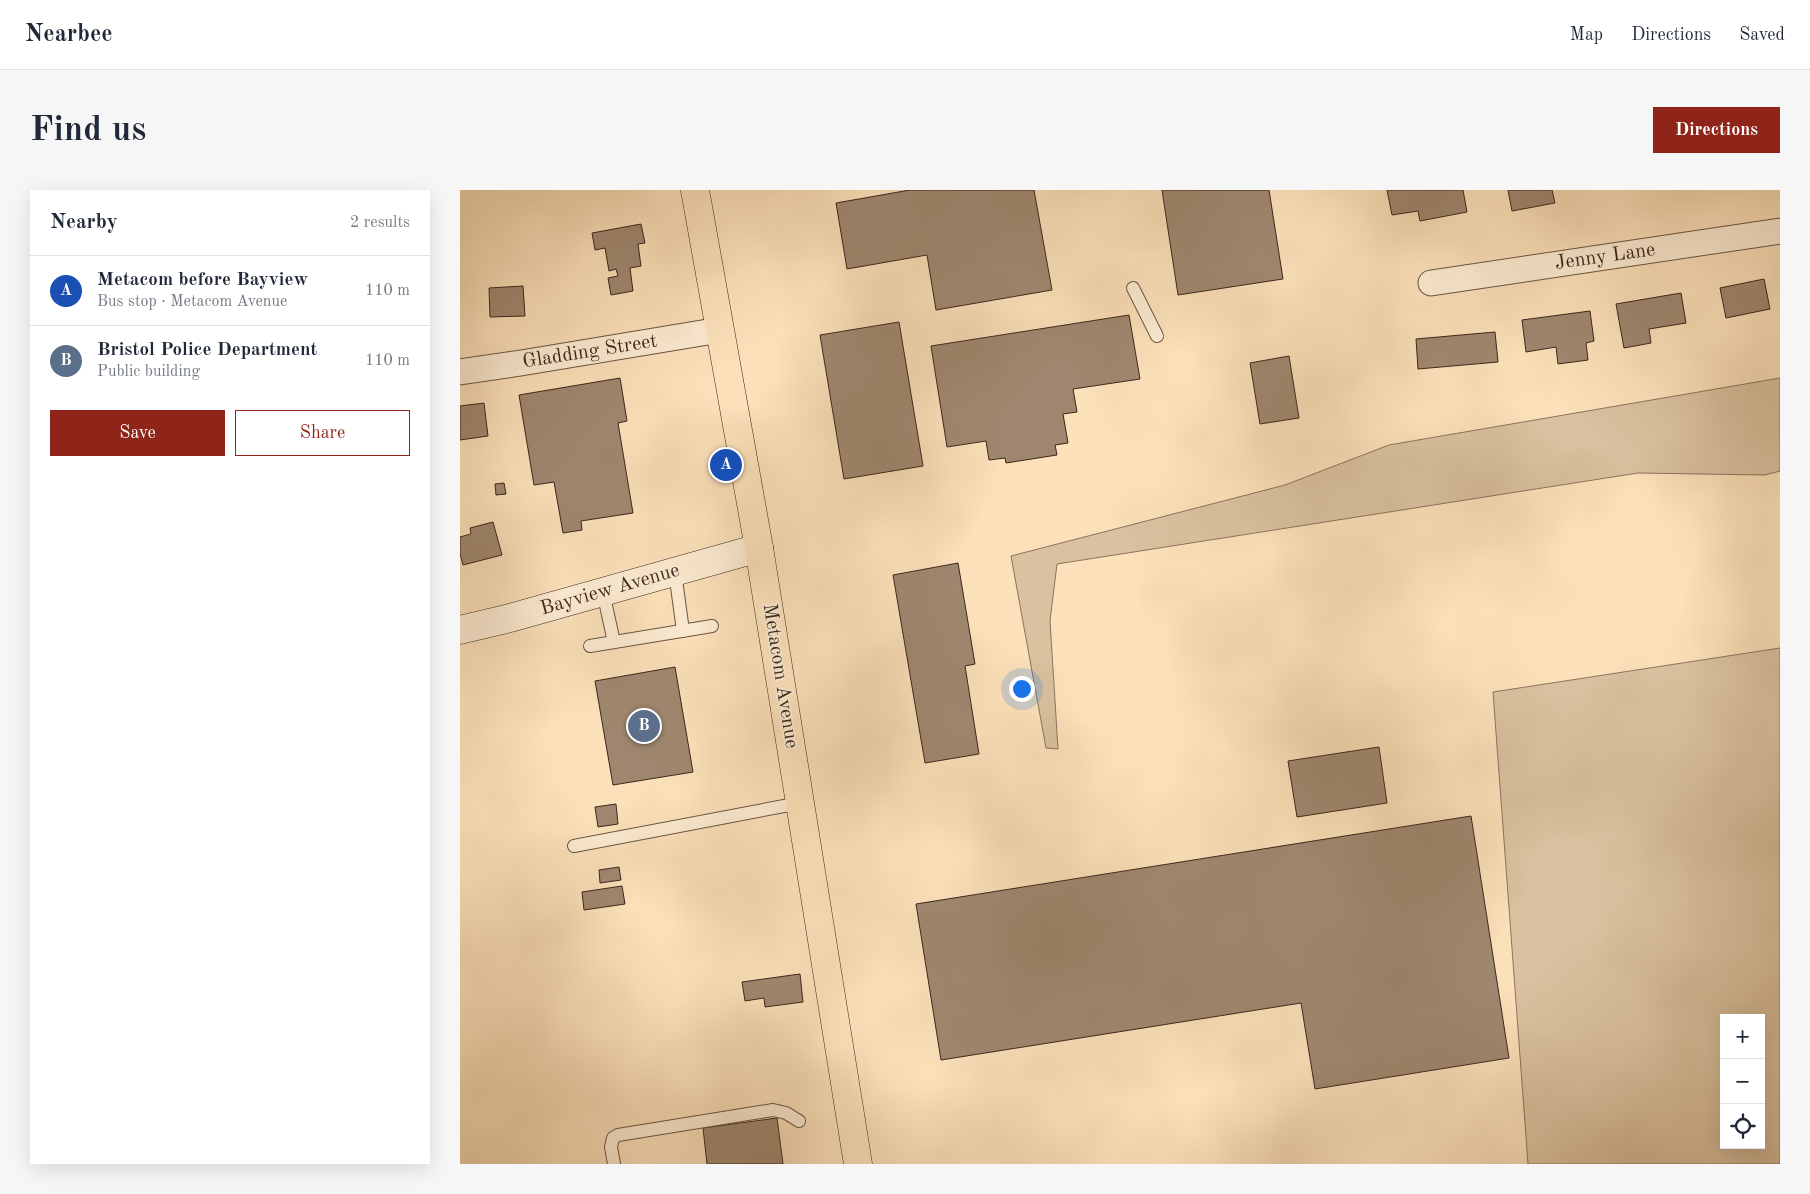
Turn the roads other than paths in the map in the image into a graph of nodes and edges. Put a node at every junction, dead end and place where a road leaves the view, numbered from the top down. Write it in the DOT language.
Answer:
graph roads {
  1 [pos="695,190"];
  2 [pos="1780,231"];
  3 [pos="1431,283"];
  4 [pos="1133,288"];
  5 [pos="720,330"];
  6 [pos="1157,336"];
  7 [pos="460,372"];
  8 [pos="759,548"];
  9 [pos="675,572"];
  10 [pos="602,592"];
  11 [pos="712,626"];
  12 [pos="460,630"];
  13 [pos="682,631"];
  14 [pos="614,642"];
  15 [pos="590,646"];
  16 [pos="800,803"];
  17 [pos="574,846"];
  18 [pos="799,1120"];
  19 [pos="614,1164"];
  20 [pos="858,1164"];
  1 -- 5 [label="main road, Metacom Avenue"];
  2 -- 3 [label="street, Jenny Lane"];
  4 -- 6 [label="lane"];
  5 -- 7 [label="street, Gladding Street"];
  5 -- 8 [label="main road, Metacom Avenue"];
  8 -- 9 [label="main road, Bayview Avenue"];
  8 -- 16 [label="main road, Metacom Avenue"];
  9 -- 10 [label="main road, Bayview Avenue"];
  9 -- 13 [label="lane"];
  10 -- 12 [label="main road, Bayview Avenue"];
  10 -- 14 [label="lane"];
  11 -- 13 [label="lane"];
  13 -- 14 [label="lane"];
  14 -- 15 [label="lane"];
  16 -- 17 [label="lane"];
  16 -- 20 [label="main road, Metacom Avenue"];
  18 -- 19 [label="lane"];
}
